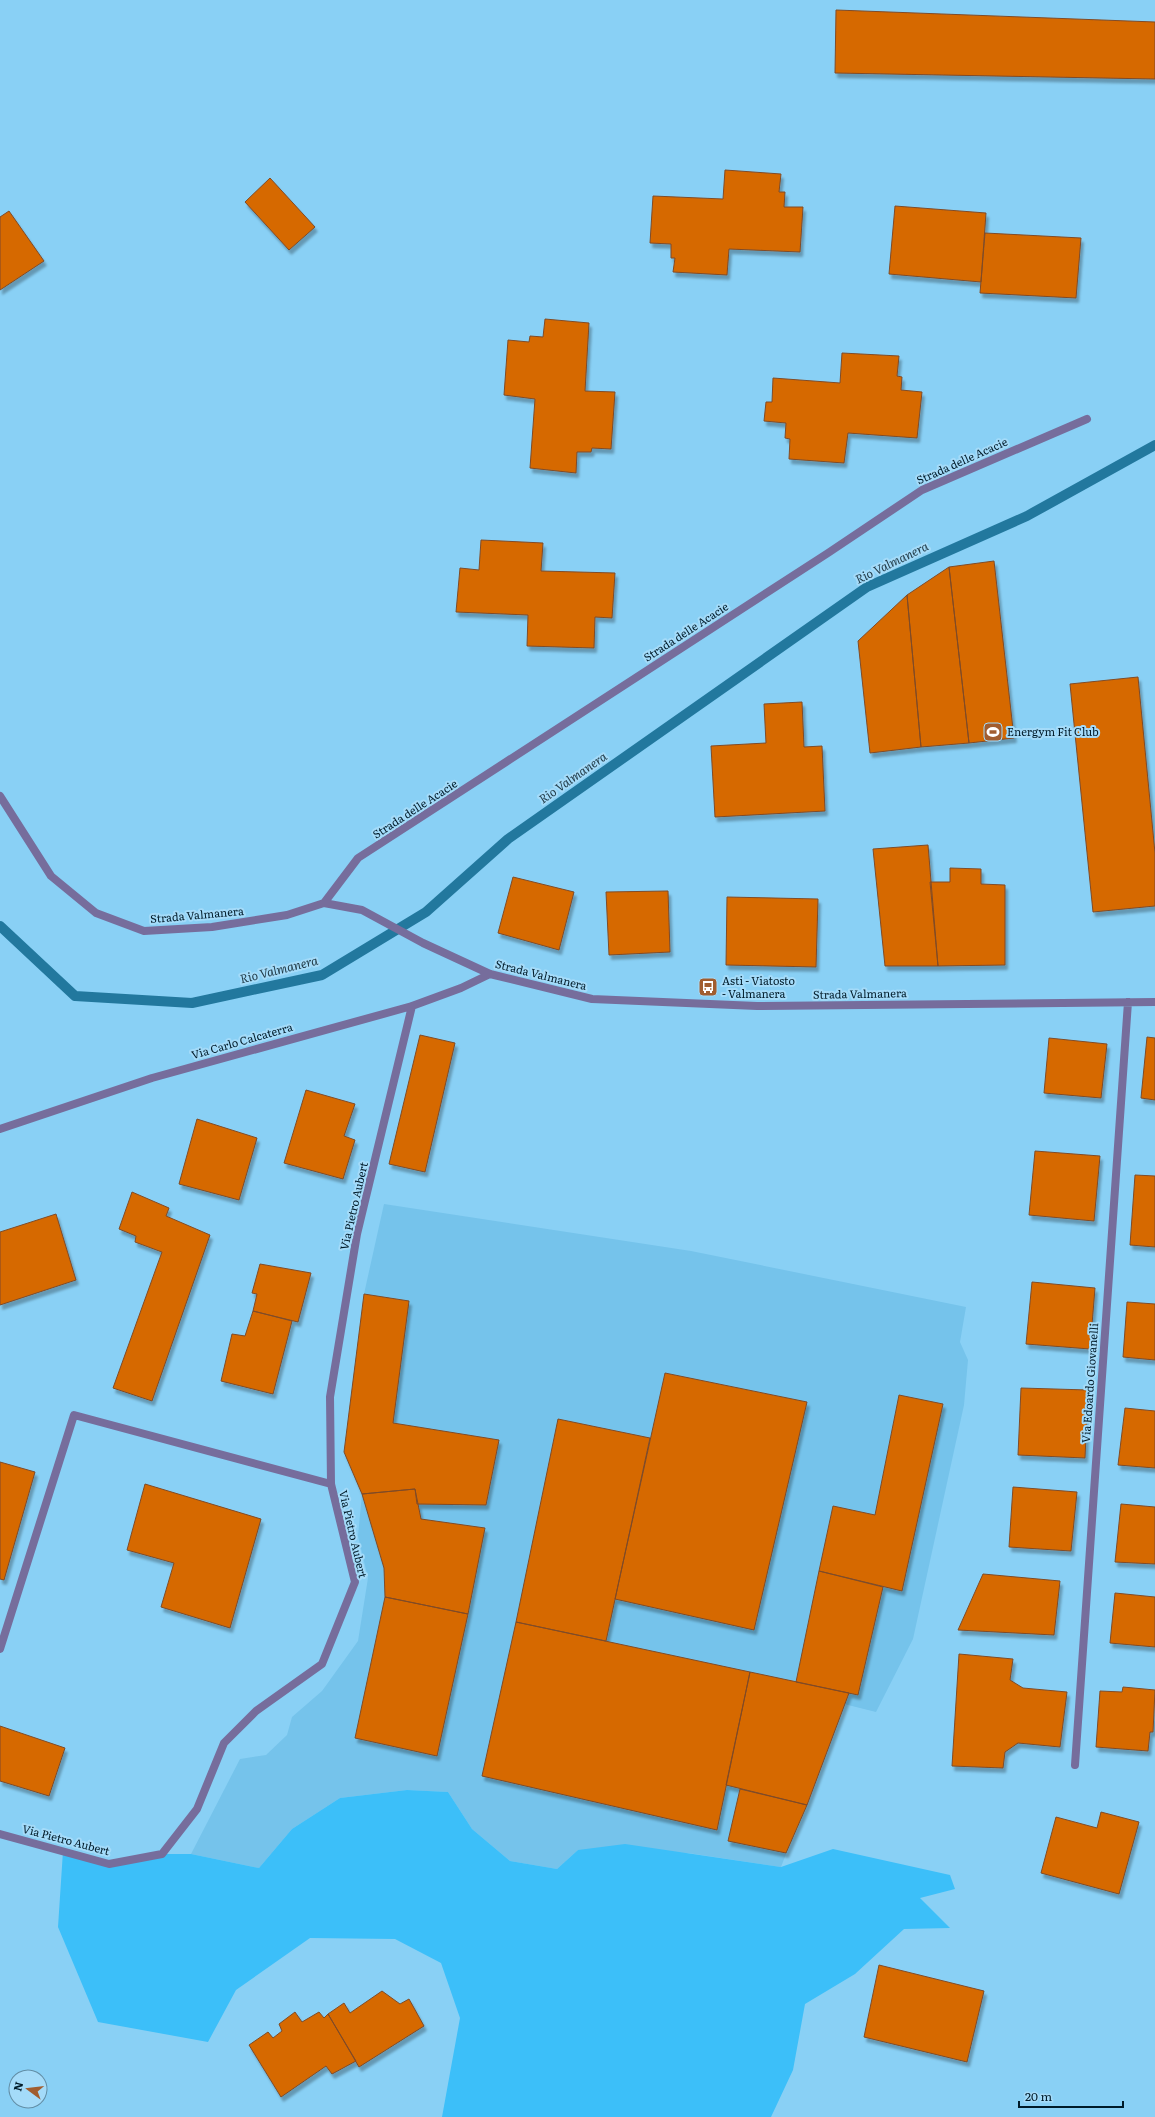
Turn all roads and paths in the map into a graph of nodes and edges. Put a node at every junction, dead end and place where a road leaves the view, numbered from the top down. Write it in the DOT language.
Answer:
graph roads {
  1 [pos="1087,419"];
  2 [pos="0,796"];
  3 [pos="324,903"];
  4 [pos="490,974"];
  5 [pos="1128,1002"];
  6 [pos="1155,1002"];
  7 [pos="412,1006"];
  8 [pos="0,1130"];
  9 [pos="331,1484"];
  10 [pos="0,1649"];
  11 [pos="1075,1766"];
  12 [pos="0,1834"];
  1 -- 3 [label="street, Strada delle Acacie"];
  2 -- 3 [label="street, Strada Valmanera"];
  3 -- 4 [label="street, Strada Valmanera"];
  4 -- 5 [label="street, Strada Valmanera"];
  4 -- 7 [label="street, Via Carlo Calcaterra"];
  5 -- 6 [label="street, Strada Valmanera"];
  5 -- 11 [label="street, Via Edoardo Giovanelli"];
  7 -- 8 [label="street, Via Carlo Calcaterra"];
  7 -- 9 [label="street, Via Pietro Aubert"];
  9 -- 10 [label="street, Via Pietro Aubert"];
  9 -- 12 [label="street, Via Pietro Aubert"];
}
